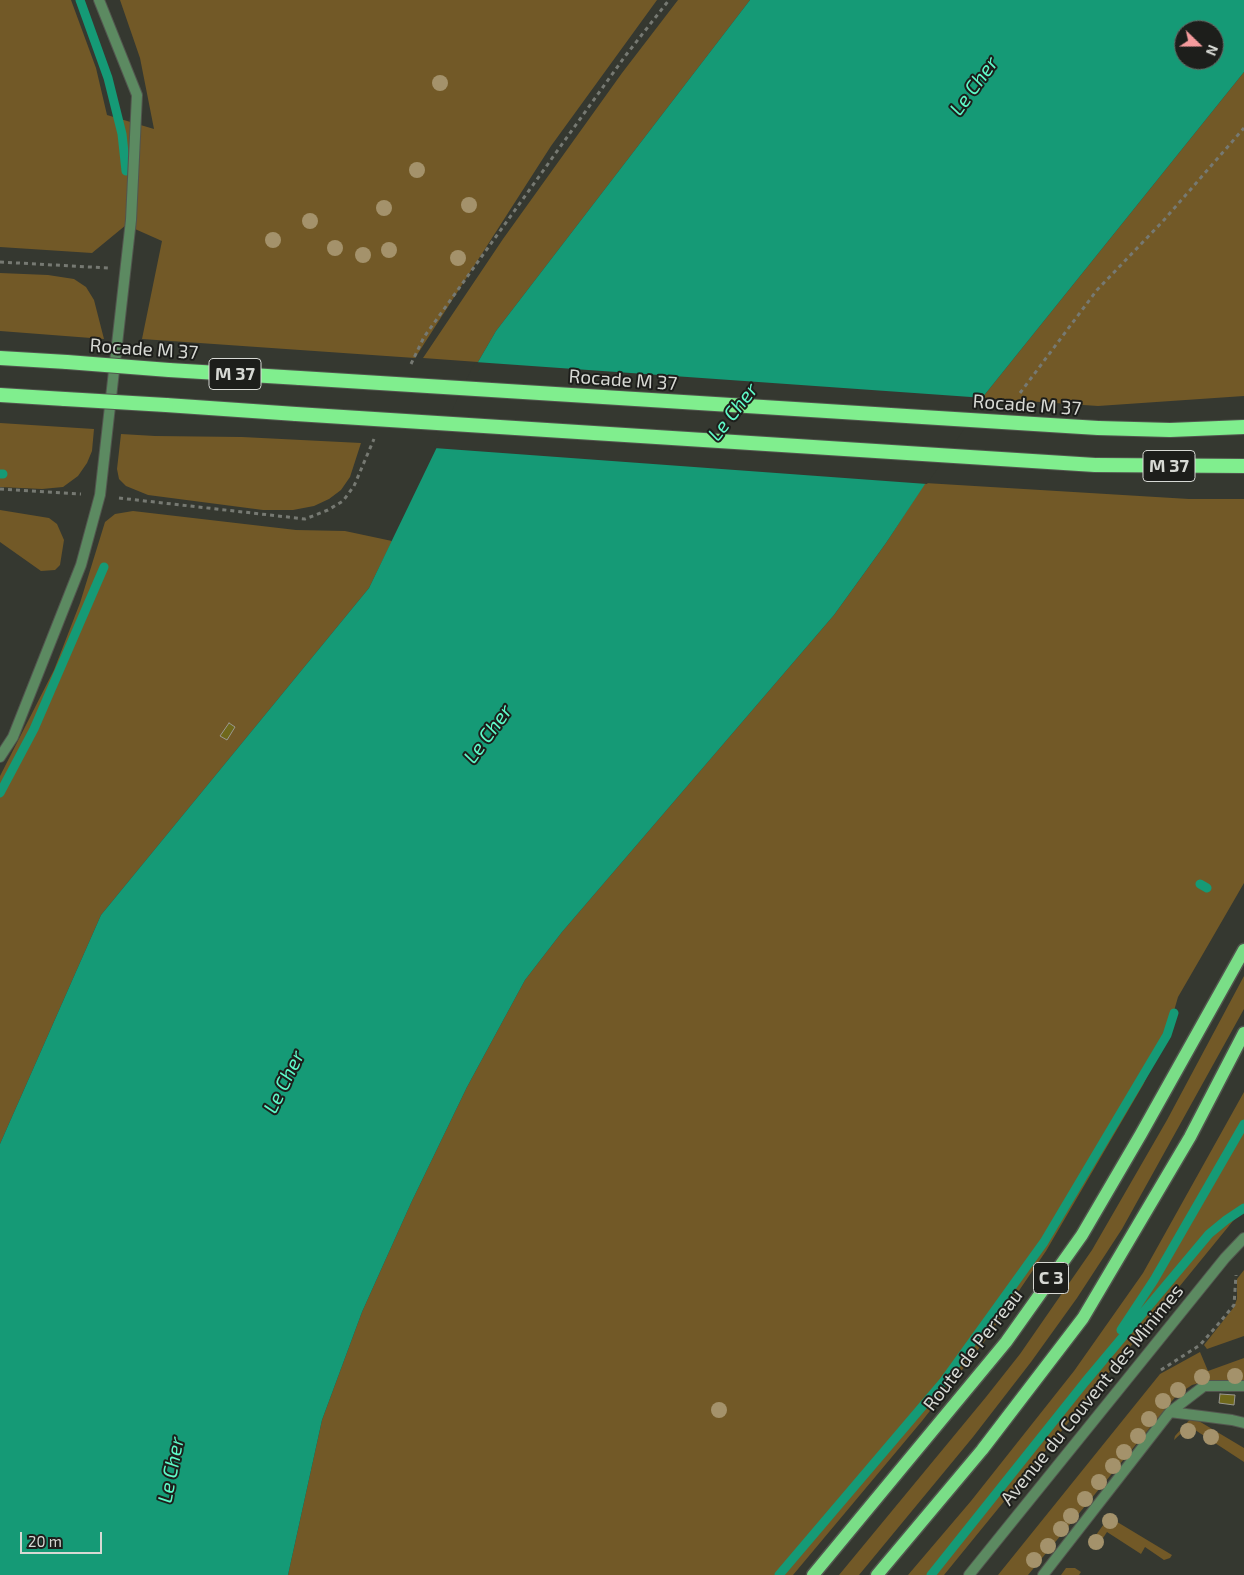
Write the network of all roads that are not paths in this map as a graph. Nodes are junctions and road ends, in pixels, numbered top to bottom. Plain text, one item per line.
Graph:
1 (99, 0) edge
2 (0, 358) edge
3 (0, 394) edge
4 (1244, 428) edge
5 (1244, 466) edge
6 (0, 757) edge
7 (1244, 950) edge
8 (1244, 1033) edge
9 (1244, 1238) edge
10 (1244, 1386) edge
11 (1170, 1412) junction
12 (1244, 1423) edge
13 (813, 1575) edge
14 (877, 1575) edge
15 (969, 1575) edge
16 (1043, 1575) edge

1 - 6 street
2 - 4 highway, Rocade M 37 / M 37, bridge
3 - 5 highway, M 37, bridge
7 - 13 main road, Route de Perreau / C 3
8 - 14 main road, C 3
9 - 15 street, Avenue du Couvent des Minimes
10 - 11 street
11 - 12 street
11 - 16 street

